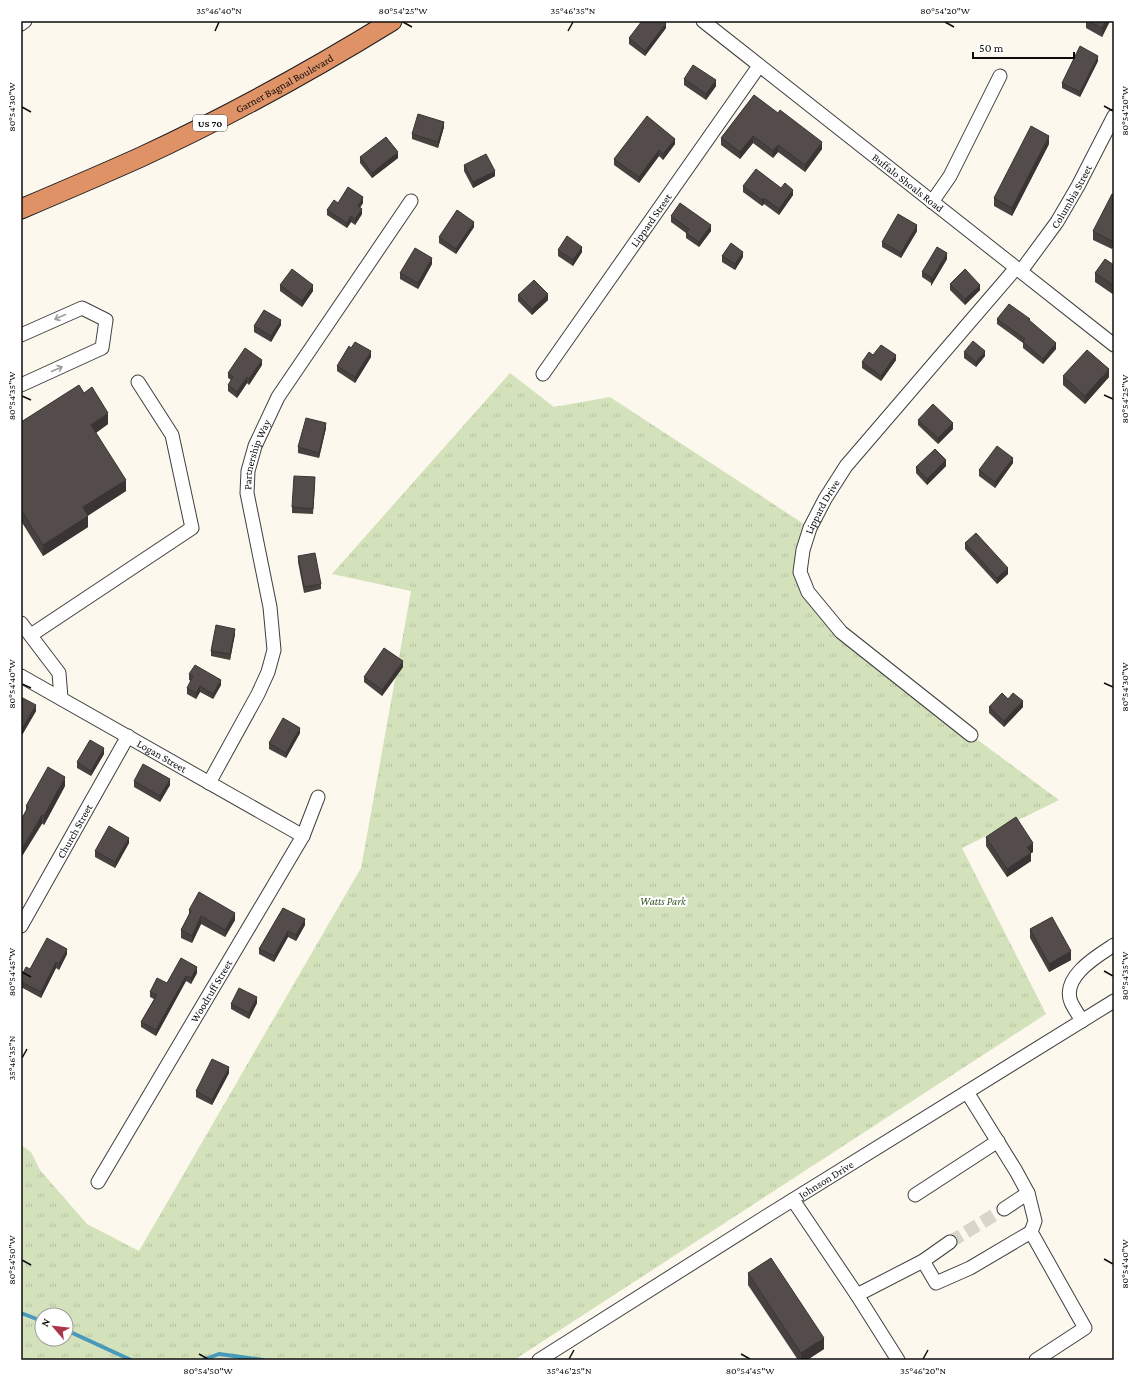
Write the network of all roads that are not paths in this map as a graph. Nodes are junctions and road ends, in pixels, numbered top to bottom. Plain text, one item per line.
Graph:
1 (25, 21) edge
2 (392, 21) edge
3 (703, 21) edge
4 (21, 24) edge
5 (759, 66) junction
6 (1000, 76) dead end
7 (1114, 116) edge
8 (411, 202) dead end
9 (932, 202) junction
10 (21, 209) edge
11 (1018, 270) junction
12 (21, 335) edge
13 (1114, 345) edge
14 (543, 374) dead end
15 (138, 382) dead end
16 (21, 385) edge
17 (21, 623) edge
18 (31, 635) junction
19 (21, 676) edge
20 (61, 698) junction
21 (971, 735) dead end
22 (128, 736) junction
23 (209, 783) junction
24 (318, 797) dead end
25 (303, 836) junction
26 (21, 926) edge
27 (1114, 945) edge
28 (1114, 1001) edge
29 (1082, 1021) junction
30 (967, 1092) junction
31 (998, 1141) junction
32 (98, 1182) dead end
33 (1028, 1193) junction
34 (915, 1195) dead end
35 (792, 1200) junction
36 (1004, 1209) tunnel mouth
37 (1031, 1232) junction
38 (950, 1242) tunnel mouth
39 (922, 1261) junction
40 (857, 1295) junction
41 (539, 1360) edge
42 (898, 1360) edge
43 (1036, 1360) edge

1 - 4 street
2 - 10 highway, Garner Bagnal Boulevard / US 70
3 - 5 street, Buffalo Shoals Road
5 - 9 street, Buffalo Shoals Road
5 - 14 street, Lippard Street
6 - 9 street
7 - 11 street, Columbia Street
8 - 23 street, Partnership Way
9 - 11 street, Buffalo Shoals Road
11 - 13 street, Buffalo Shoals Road
11 - 21 street, Lippard Drive
16 -> 12 street
15 - 18 street
17 - 18 street
18 - 20 street
19 - 20 street, Logan Street
20 - 22 street, Logan Street
22 - 23 street, Logan Street
22 - 26 street, Church Street
23 - 25 street, Logan Street
24 - 25 street, Woodruff Street
25 - 32 street, Woodruff Street
27 - 29 street
28 - 29 street, Johnson Drive
29 - 30 street, Johnson Drive
30 - 31 street
30 - 35 street, Johnson Drive
31 - 33 street
31 - 34 street
33 - 36 street
33 - 37 street
35 - 40 street
35 - 41 street, Johnson Drive
37 - 39 street
37 - 43 street
38 - 39 street
39 - 40 street
40 - 42 street

